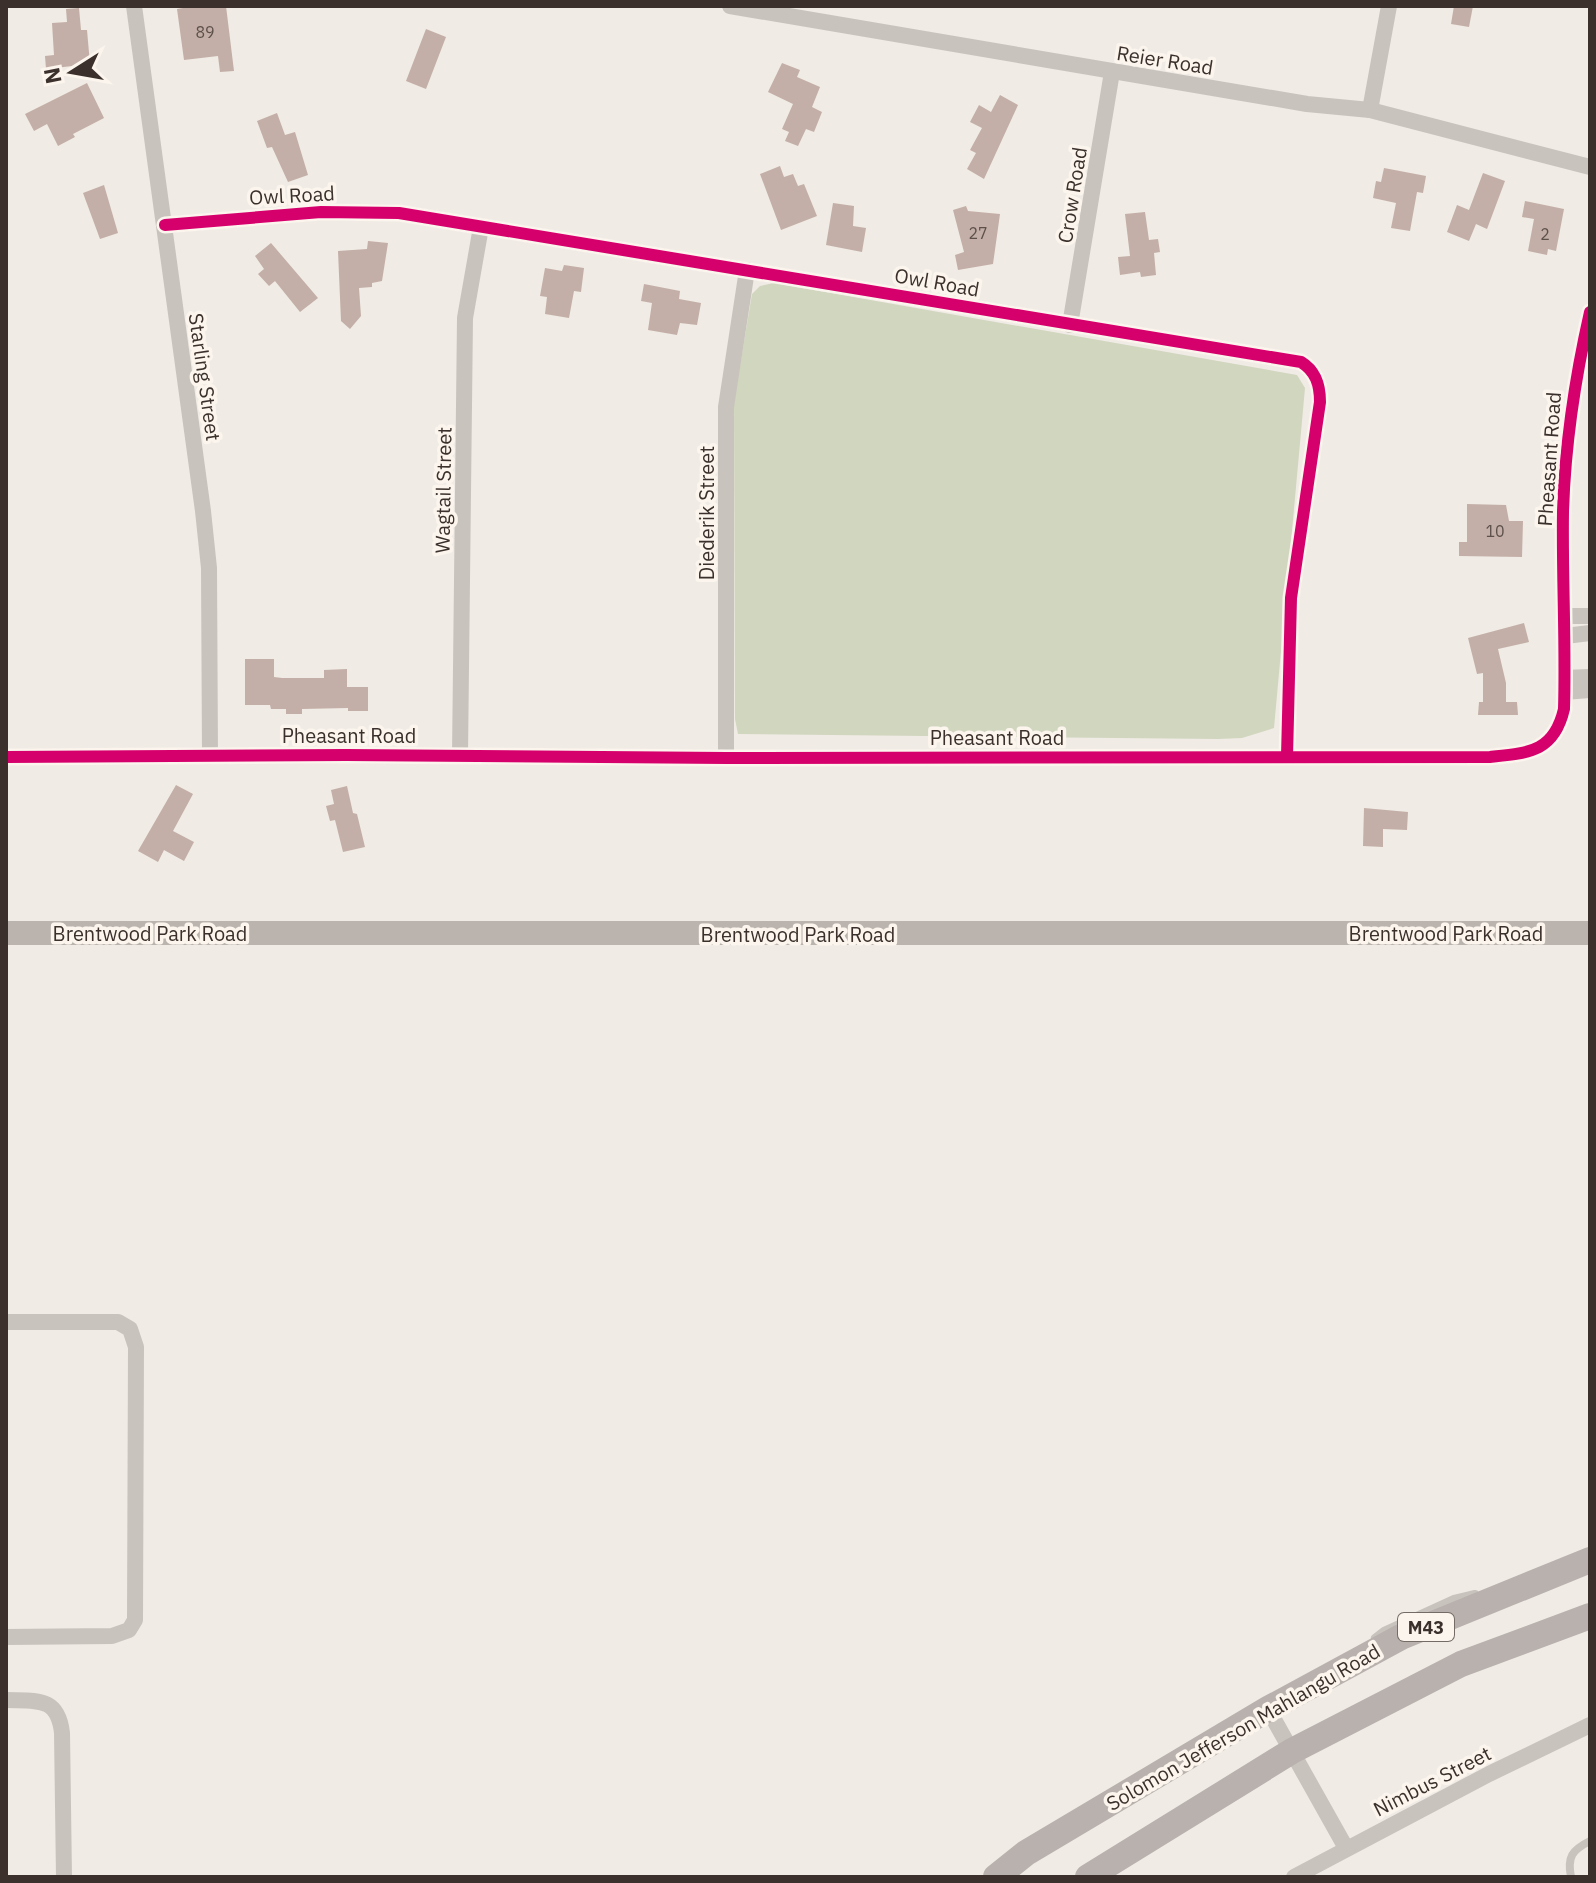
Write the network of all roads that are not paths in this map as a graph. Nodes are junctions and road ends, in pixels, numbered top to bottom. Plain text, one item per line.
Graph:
1 (134, 6) edge
2 (730, 6) edge
3 (1389, 6) edge
4 (1112, 72) junction
5 (1370, 110) junction
6 (1590, 167) edge
7 (165, 225) junction
8 (481, 227) junction
9 (747, 270) junction
10 (1590, 312) edge
11 (1070, 325) junction
12 (1564, 616) junction
13 (1590, 616) edge
14 (1590, 633) edge
15 (1565, 636) junction
16 (1590, 677) edge
17 (1564, 685) junction
18 (1590, 690) edge
19 (460, 755) junction
20 (210, 756) junction
21 (1287, 756) junction
22 (6, 757) edge
23 (726, 758) junction
24 (6, 933) edge
25 (1590, 933) edge
26 (6, 1322) edge
27 (1590, 1560) edge
28 (1590, 1616) edge
29 (6, 1637) edge
30 (6, 1700) edge
31 (1268, 1709) junction
32 (1590, 1725) edge
33 (1292, 1751) junction
34 (1590, 1841) edge
35 (1346, 1848) junction
36 (64, 1877) edge
37 (996, 1877) edge
38 (1088, 1877) edge
39 (1294, 1877) edge
40 (1571, 1877) edge

1 - 7 street, Starling Street
2 - 4 street, Reier Road
3 - 5 street
4 - 5 street, Reier Road
4 - 11 street, Crow Road
5 - 6 street, Reier Road
7 - 8 street, Owl Road
7 - 20 street, Starling Street
8 - 9 street, Owl Road
8 - 19 street, Wagtail Street
9 - 11 street, Owl Road
9 - 23 street, Diederik Street
10 - 12 street, Pheasant Road
11 - 21 street, Owl Road
12 - 13 street
12 - 15 street, Pheasant Road
14 - 15 street
15 - 17 street, Pheasant Road
16 - 17 street
17 - 18 street
17 - 21 street, Pheasant Road
19 - 20 street, Pheasant Road
19 - 23 street, Pheasant Road
20 - 22 street, Pheasant Road
21 - 23 street, Pheasant Road
24 - 25 street, Brentwood Park Road
26 - 29 street
27 - 31 main road, Solomon Jefferson Mahlangu Road / M43
28 - 33 main road, M43
30 - 36 street
31 - 33 street
31 - 37 main road, Solomon Jefferson Mahlangu Road / M43
32 - 35 street, Nimbus Street
33 - 35 street
33 - 38 main road, M43
34 - 40 lane
35 - 39 street, Nimbus Street

